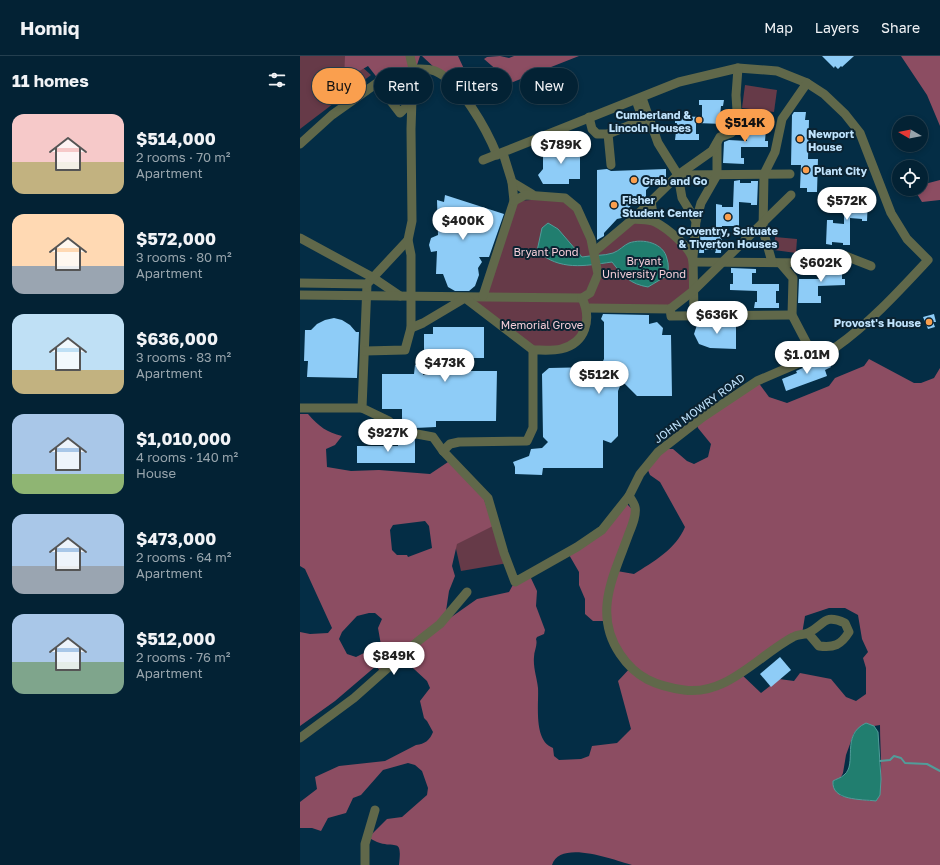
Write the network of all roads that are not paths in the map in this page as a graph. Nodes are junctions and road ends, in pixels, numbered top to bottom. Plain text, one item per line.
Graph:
1 (410, 56) edge
2 (413, 68) edge
3 (738, 68) junction
4 (433, 70) edge
5 (807, 83) junction
6 (374, 85) edge
7 (639, 98) junction
8 (393, 104) edge
9 (410, 104) edge
10 (412, 104) edge
11 (589, 117) junction
12 (608, 134) junction
13 (717, 143) junction
14 (300, 144) edge
15 (500, 154) junction
16 (483, 160) dead end
17 (611, 165) dead end
18 (764, 174) junction
19 (790, 174) dead end
20 (678, 175) junction
21 (717, 175) junction
22 (512, 182) junction
23 (534, 195) junction
24 (791, 195) dead end
25 (514, 201) junction
26 (652, 201) junction
27 (633, 219) junction
28 (764, 220) junction
29 (654, 221) junction
30 (696, 221) junction
31 (300, 238) edge
32 (408, 240) junction
33 (595, 251) junction
34 (693, 259) junction
35 (720, 263) junction
36 (776, 263) junction
37 (807, 263) junction
38 (872, 266) dead end
39 (793, 278) junction
40 (369, 280) junction
41 (300, 283) edge
42 (693, 291) junction
43 (300, 295) edge
44 (366, 296) junction
45 (400, 296) junction
46 (412, 296) junction
47 (483, 296) junction
48 (465, 298) junction
49 (582, 298) junction
50 (587, 308) junction
51 (670, 309) junction
52 (792, 315) junction
53 (694, 316) junction
54 (411, 328) junction
55 (533, 350) junction
56 (365, 351) junction
57 (814, 357) junction
58 (300, 408) edge
59 (362, 408) junction
60 (443, 451) junction
61 (629, 496) junction
62 (467, 592) dead end
63 (808, 633) dead end
64 (300, 738) edge
65 (375, 810) dead end
66 (365, 865) edge

1 - 2 street
3 - 5 street
3 - 7 street
3 - 13 street
4 - 15 street
5 - 18 street
5 - 57 street, JOHN MOWRY ROAD
6 - 14 street
7 - 11 street
7 - 12 street
7 - 20 street
8 - 9 street
10 - 32 street
11 - 12 street
11 - 15 street
12 - 17 street
13 - 20 street
13 - 21 street
15 - 16 street
15 - 22 street
18 - 19 street
18 - 21 street
18 - 28 street
20 - 21 street
20 - 26 street
20 - 30 street
21 - 30 street
22 - 23 street
22 - 25 street
23 - 25 street
23 - 33 street
24 - 28 street
25 - 47 street
26 - 27 street
26 - 29 street
27 - 29 street
27 - 33 street
28 - 35 street
28 - 36 street
29 - 34 street
30 - 34 street
31 - 40 street
32 - 40 street
32 - 46 street
33 - 49 street
34 - 35 street
34 - 42 street
35 - 36 street
35 - 42 street
36 - 37 street
36 - 39 street
37 - 38 street
37 - 39 street
39 - 52 street
40 - 41 street
40 - 44 street
40 - 45 street
42 - 51 street
42 - 53 street
43 - 44 street
44 - 45 street
44 - 56 street
45 - 46 street
46 - 48 street
46 - 54 street
47 - 48 street
47 - 49 street
48 - 54 street
48 - 55 street
49 - 50 street
50 - 51 street
50 - 55 street
51 - 53 street
52 - 53 street
52 - 57 street
54 - 56 street
55 - 60 street
56 - 59 street
57 - 61 street, JOHN MOWRY ROAD
58 - 59 street
59 - 60 street, JOHN MOWRY ROAD
60 - 61 street, JOHN MOWRY ROAD
61 - 63 street
62 - 64 street
65 - 66 street

